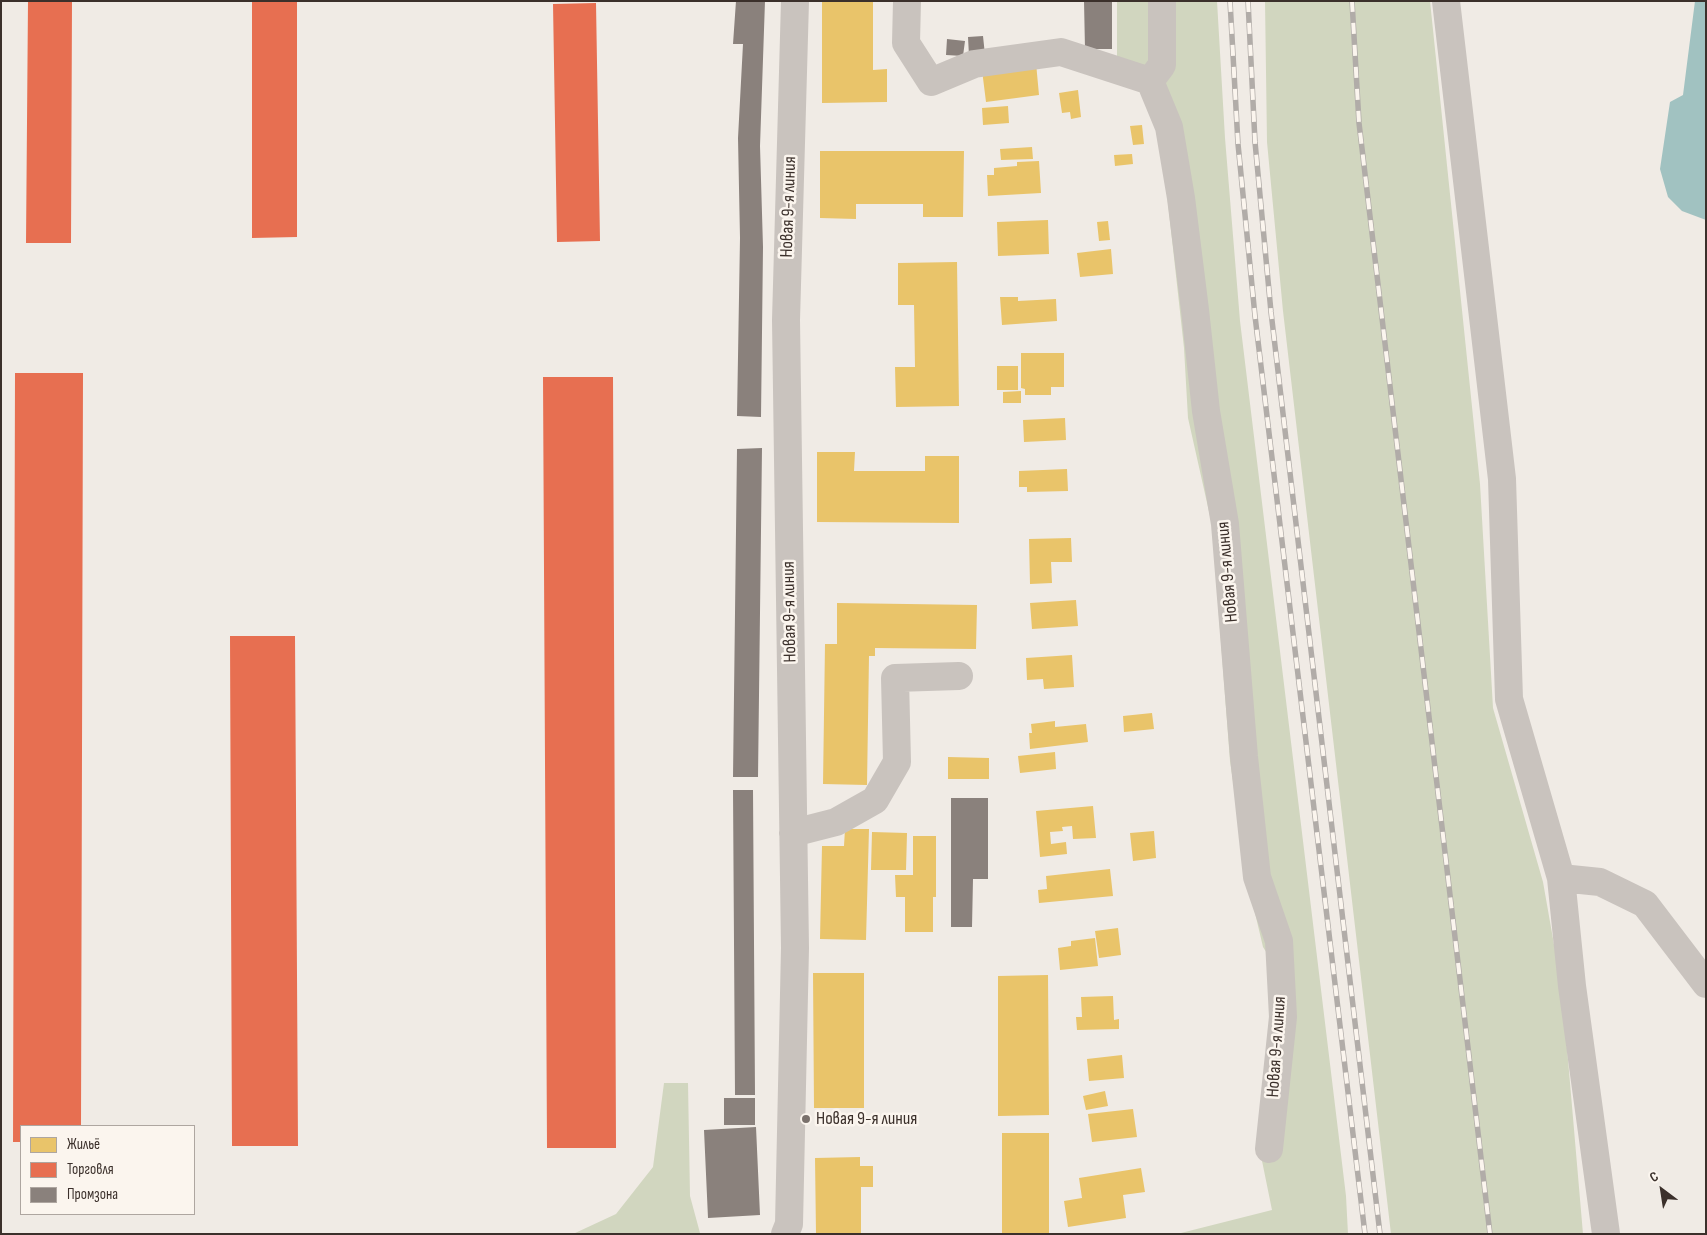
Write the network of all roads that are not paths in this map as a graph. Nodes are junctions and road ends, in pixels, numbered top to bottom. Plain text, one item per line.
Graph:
1 (795, 1) edge
2 (907, 1) edge
3 (1162, 1) edge
4 (1446, 1) edge
5 (1150, 81) junction
6 (959, 676) dead end
7 (793, 833) junction
8 (1561, 878) junction
9 (1706, 984) edge
10 (1269, 1149) dead end
11 (787, 1229) edge
12 (1606, 1234) edge

1 - 7 street, Новая 9-я линия
2 - 5 street
3 - 5 street
4 - 8 street
5 - 10 street, Новая 9-я линия
6 - 7 street
7 - 11 street, Новая 9-я линия
8 - 9 street
8 - 12 street

